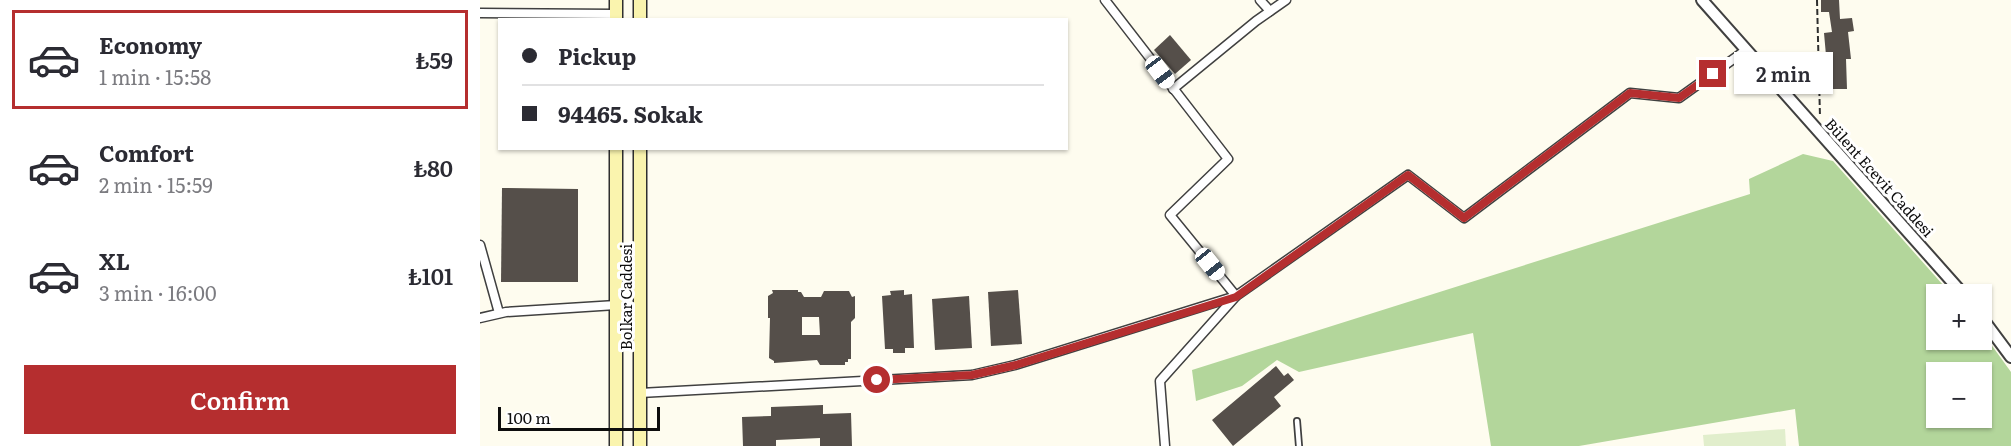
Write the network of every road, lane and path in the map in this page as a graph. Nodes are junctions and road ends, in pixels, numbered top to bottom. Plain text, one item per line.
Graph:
1 (616, 0) edge
2 (640, 0) edge
3 (1105, 0) edge
4 (1260, 0) edge
5 (1286, 0) edge
6 (1702, 0) edge
7 (1817, 0) edge
8 (1270, 11) junction
9 (480, 13) edge
10 (616, 17) edge
11 (640, 18) edge
12 (1746, 50) junction
13 (1173, 89) junction
14 (1818, 131) junction
15 (616, 150) edge
16 (640, 150) edge
17 (480, 245) edge
18 (1954, 284) edge
19 (1236, 297) junction
20 (616, 305) junction
21 (499, 313) junction
22 (480, 318) edge
23 (1992, 331) edge
24 (2011, 357) edge
25 (640, 393) junction
26 (1297, 421) dead end
27 (616, 446) edge
28 (640, 446) edge
29 (1165, 446) edge
30 (1299, 446) edge

1 - 10 main road
2 - 11 main road
3 - 13 street
4 - 8 street
5 - 8 street
6 - 12 street, Bülent Ecevit Caddesi
7 - 14 path
8 - 13 street
9 - 10 street
12 - 14 street, Bülent Ecevit Caddesi
12 - 19 street
13 - 19 street
14 - 18 street, Bülent Ecevit Caddesi
15 - 20 main road, Bolkar Caddesi
16 - 25 main road, Bolkar Caddesi
17 - 21 street
19 - 25 street
19 - 29 street
20 - 21 street
20 - 27 main road, Bolkar Caddesi
21 - 22 street
23 - 24 street
25 - 28 main road, Bolkar Caddesi
26 - 30 lane

